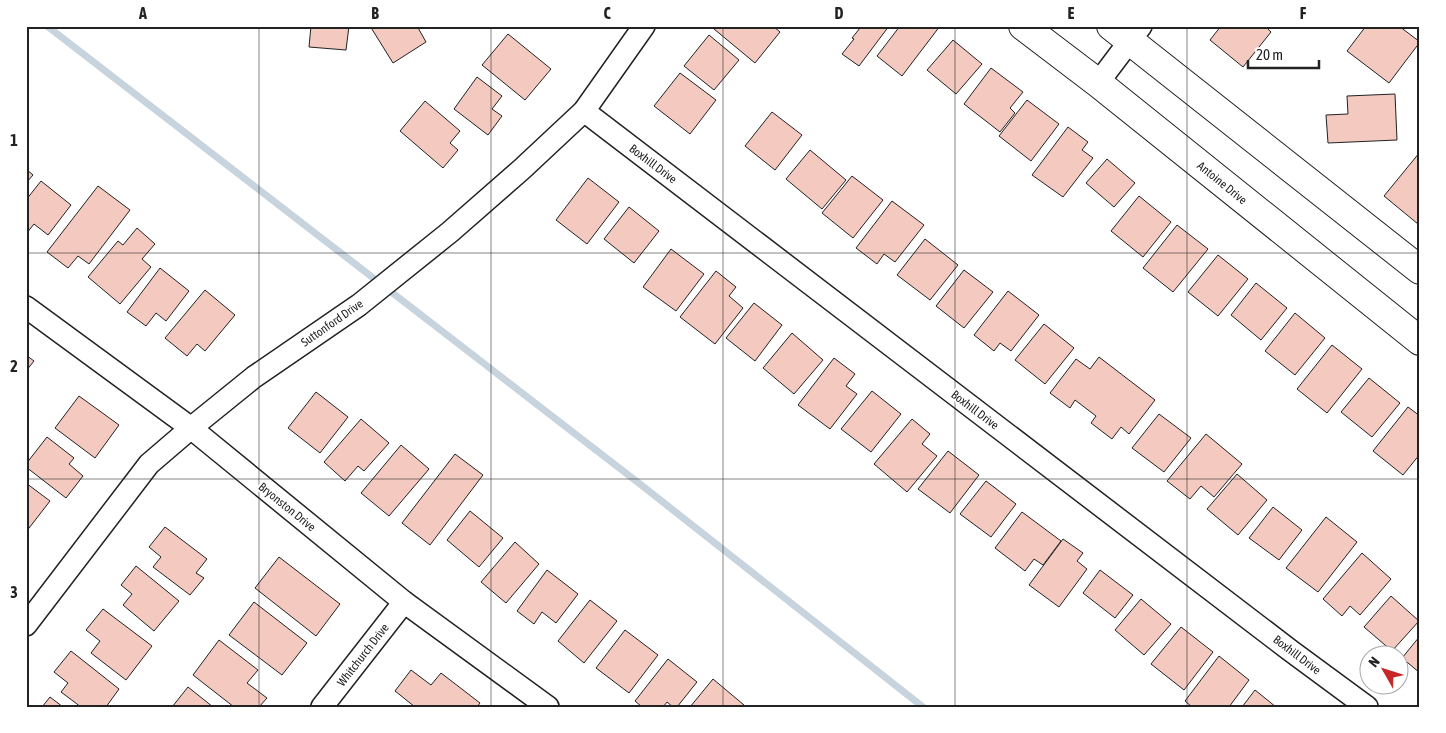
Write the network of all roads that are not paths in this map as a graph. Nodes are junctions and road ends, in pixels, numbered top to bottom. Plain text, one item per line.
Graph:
1 (644, 26) edge
2 (1023, 26) edge
3 (1127, 31) edge
4 (1098, 83) junction
5 (584, 111) junction
6 (1420, 270) edge
7 (26, 308) edge
8 (1420, 341) edge
9 (191, 428) junction
10 (404, 602) junction
11 (26, 626) edge
12 (322, 707) edge
13 (548, 707) edge
14 (1367, 707) edge

1 - 5 street, Suttonford Drive
2 - 4 main road, Antoine Drive
3 - 4 street
3 - 6 main road
4 - 8 main road, Antoine Drive
5 - 9 street, Suttonford Drive
5 - 14 street, Boxhill Drive
7 - 9 street, Bryonston Drive
9 - 10 street, Bryonston Drive
9 - 11 street, Suttonford Drive
10 - 12 street, Whitchurch Drive
10 - 13 street, Bryonston Drive

